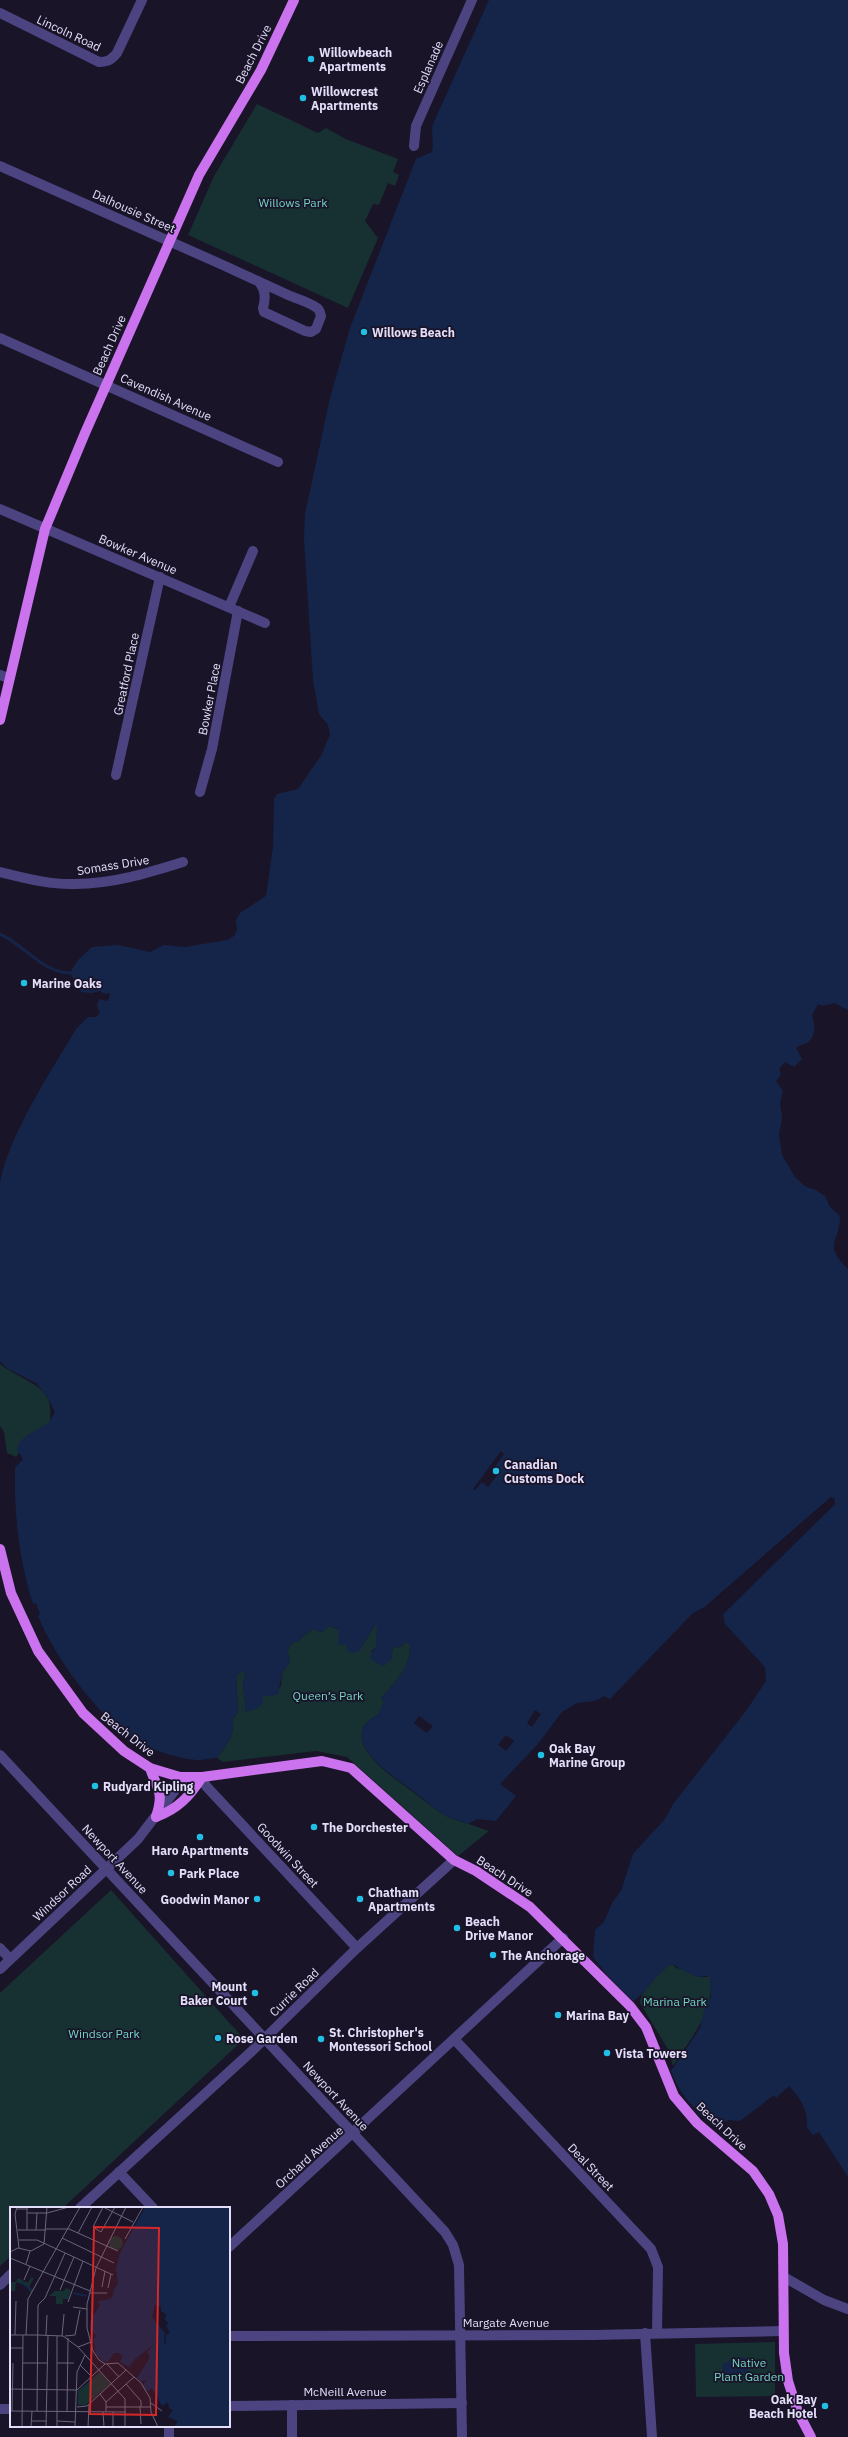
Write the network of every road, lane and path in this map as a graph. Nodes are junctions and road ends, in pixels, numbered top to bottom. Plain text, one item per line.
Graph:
1 (142, 0) edge
2 (294, 0) edge
3 (472, 0) edge
4 (0, 13) edge
5 (414, 146) dead end
6 (0, 166) edge
7 (170, 241) junction
8 (258, 281) junction
9 (0, 338) edge
10 (106, 384) junction
11 (278, 462) dead end
12 (0, 509) edge
13 (45, 529) junction
14 (253, 551) dead end
15 (160, 577) junction
16 (233, 609) junction
17 (265, 623) dead end
18 (4, 677) edge
19 (0, 720) edge
20 (116, 775) dead end
21 (200, 792) dead end
22 (183, 862) dead end
23 (0, 872) edge
24 (0, 1549) edge
25 (0, 1754) edge
26 (150, 1768) junction
27 (185, 1777) junction
28 (202, 1777) junction
29 (156, 1817) junction
30 (454, 1860) junction
31 (106, 1869) junction
32 (563, 1938) junction
33 (0, 1948) edge
34 (357, 1948) junction
35 (10, 1960) junction
36 (0, 1969) edge
37 (264, 2039) junction
38 (455, 2040) junction
39 (354, 2134) junction
40 (119, 2172) junction
41 (81, 2207) edge
42 (152, 2207) edge
43 (230, 2246) edge
44 (10, 2275) edge
45 (784, 2277) junction
46 (0, 2286) edge
47 (848, 2309) edge
48 (783, 2330) junction
49 (645, 2333) junction
50 (657, 2333) junction
51 (461, 2335) junction
52 (230, 2336) edge
53 (462, 2403) junction
54 (292, 2405) junction
55 (230, 2406) edge
56 (292, 2437) edge
57 (462, 2437) edge
58 (652, 2437) edge
59 (811, 2437) edge

1 - 4 street, Lincoln Road
2 - 7 main road, Beach Drive
3 - 5 street, Esplanade
6 - 7 street, Dalhousie Street
7 - 8 street, Dalhousie Street
7 - 10 main road, Beach Drive
8 - 8 street, Dalhousie Street
9 - 10 street, Cavendish Avenue
10 - 11 street, Cavendish Avenue
10 - 13 main road, Beach Drive
12 - 13 street, Bowker Avenue
13 - 15 street, Bowker Avenue
13 - 18 main road, Beach Drive
14 - 16 street
15 - 16 street, Bowker Avenue
15 - 20 street, Greatford Place
16 - 17 street, Bowker Avenue
16 - 21 street, Bowker Place
18 - 19 main road, Beach Drive
22 - 23 street, Somass Drive
24 - 26 main road, Beach Drive
25 - 31 street, Newport Avenue
26 - 27 main road, Beach Drive
26 - 29 main road
27 - 28 main road, Beach Drive
27 - 29 street, Windsor Road
28 - 29 main road
28 - 30 main road, Beach Drive
28 - 34 street, Goodwin Street
29 - 31 street, Windsor Road
30 - 32 main road, Beach Drive
30 - 34 street, Currie Road
31 - 35 street, Windsor Road
31 - 37 street, Newport Avenue
32 - 38 street, Orchard Avenue
32 - 45 main road, Beach Drive
33 - 35 street
34 - 37 street, Currie Road
35 - 36 street, Windsor Road
37 - 39 street, Newport Avenue
37 - 40 street, Currie Road
38 - 39 street, Orchard Avenue
38 - 50 street, Deal Street
39 - 43 street, Orchard Avenue
39 - 51 street, Newport Avenue
40 - 41 street, Currie Road
40 - 42 street
44 - 46 street
45 - 47 street
45 - 48 main road, Beach Drive
48 - 50 street, Margate Avenue
48 - 59 main road, Beach Drive
49 - 50 street, Margate Avenue
49 - 51 street, Margate Avenue
49 - 58 street
51 - 52 street, Margate Avenue
51 - 53 street, Newport Avenue
53 - 54 street, McNeill Avenue
53 - 57 street, Newport Avenue
54 - 55 street, McNeill Avenue
54 - 56 street

